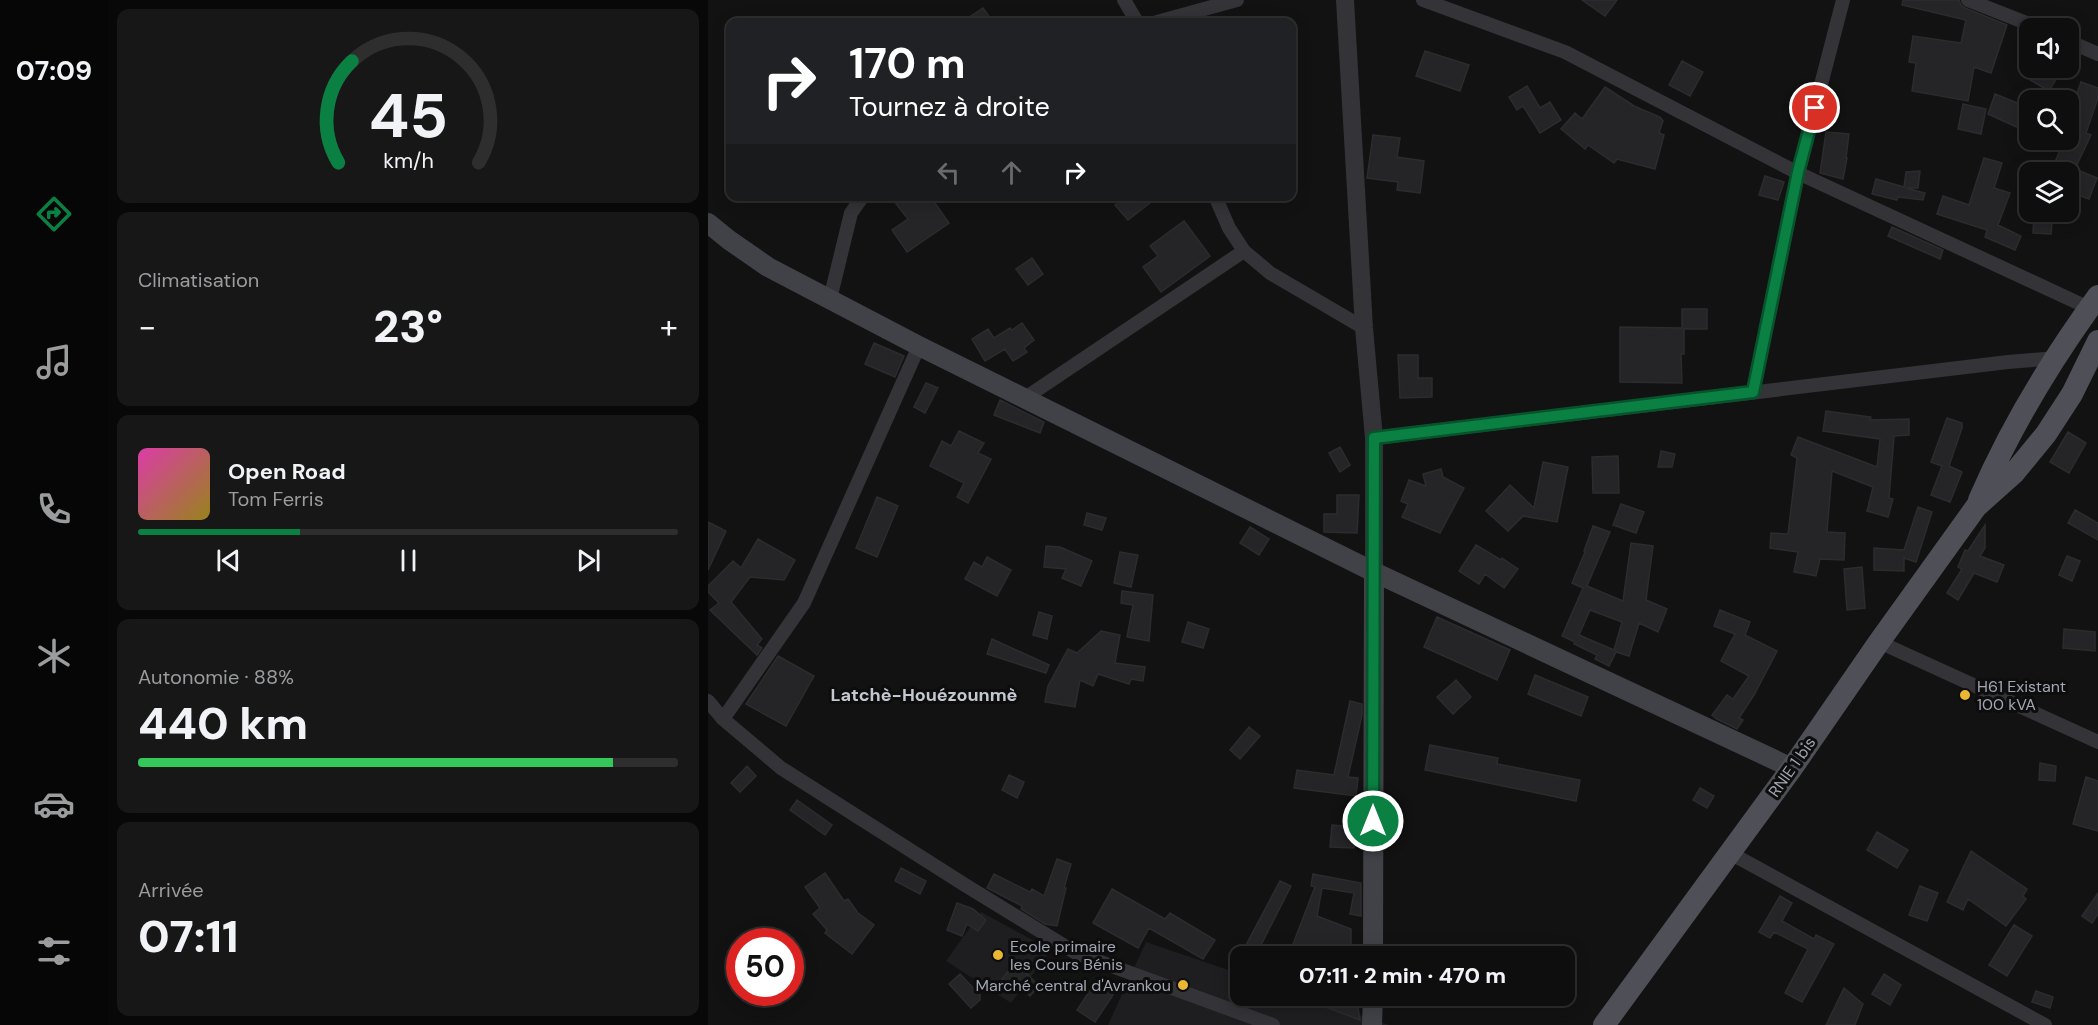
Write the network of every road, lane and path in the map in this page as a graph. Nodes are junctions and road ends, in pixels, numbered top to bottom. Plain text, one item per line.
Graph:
1 (1124, 0) edge
2 (1237, 0) edge
3 (1345, 0) edge
4 (1423, 0) edge
5 (1843, 0) edge
6 (1968, 0) edge
7 (1135, 18) edge
8 (1172, 18) edge
9 (2019, 20) edge
10 (2079, 46) edge
11 (2098, 54) edge
12 (1798, 172) junction
13 (859, 201) edge
14 (1217, 201) edge
15 (708, 223) edge
16 (1244, 251) junction
17 (830, 299) junction
18 (2094, 302) edge
19 (1364, 328) junction
20 (2098, 341) edge
21 (919, 346) junction
22 (2057, 358) junction
23 (2091, 370) edge
24 (1753, 392) junction
25 (1025, 398) junction
26 (1374, 438) junction
27 (1976, 507) junction
28 (1374, 572) junction
29 (1879, 642) junction
30 (708, 701) edge
31 (723, 718) junction
32 (2098, 742) edge
33 (1792, 768) junction
34 (1730, 853) junction
35 (1373, 946) edge
36 (1372, 1006) edge
37 (1273, 1025) edge
38 (1372, 1025) edge
39 (1604, 1025) edge
40 (2045, 1025) edge

1 - 7 street
2 - 8 street
3 - 19 street
4 - 12 street
5 - 12 street
6 - 9 street
10 - 11 street
12 - 18 street
12 - 24 street
13 - 17 street
14 - 16 street
15 - 17 main road
16 - 19 street
16 - 25 street
17 - 21 main road
18 - 22 main road
19 - 26 street
20 - 23 main road
21 - 25 main road
21 - 31 street
22 - 24 street
22 - 27 main road
23 - 27 main road
24 - 26 street
25 - 28 main road
26 - 28 street
27 - 29 main road, RNIE 1 bis
28 - 33 main road
28 - 35 main road
29 - 32 street
29 - 33 main road, RNIE 1 bis
30 - 31 street
31 - 37 street
33 - 34 main road, RNIE 1 bis
34 - 39 main road, RNIE 1 bis
34 - 40 street
36 - 38 main road

